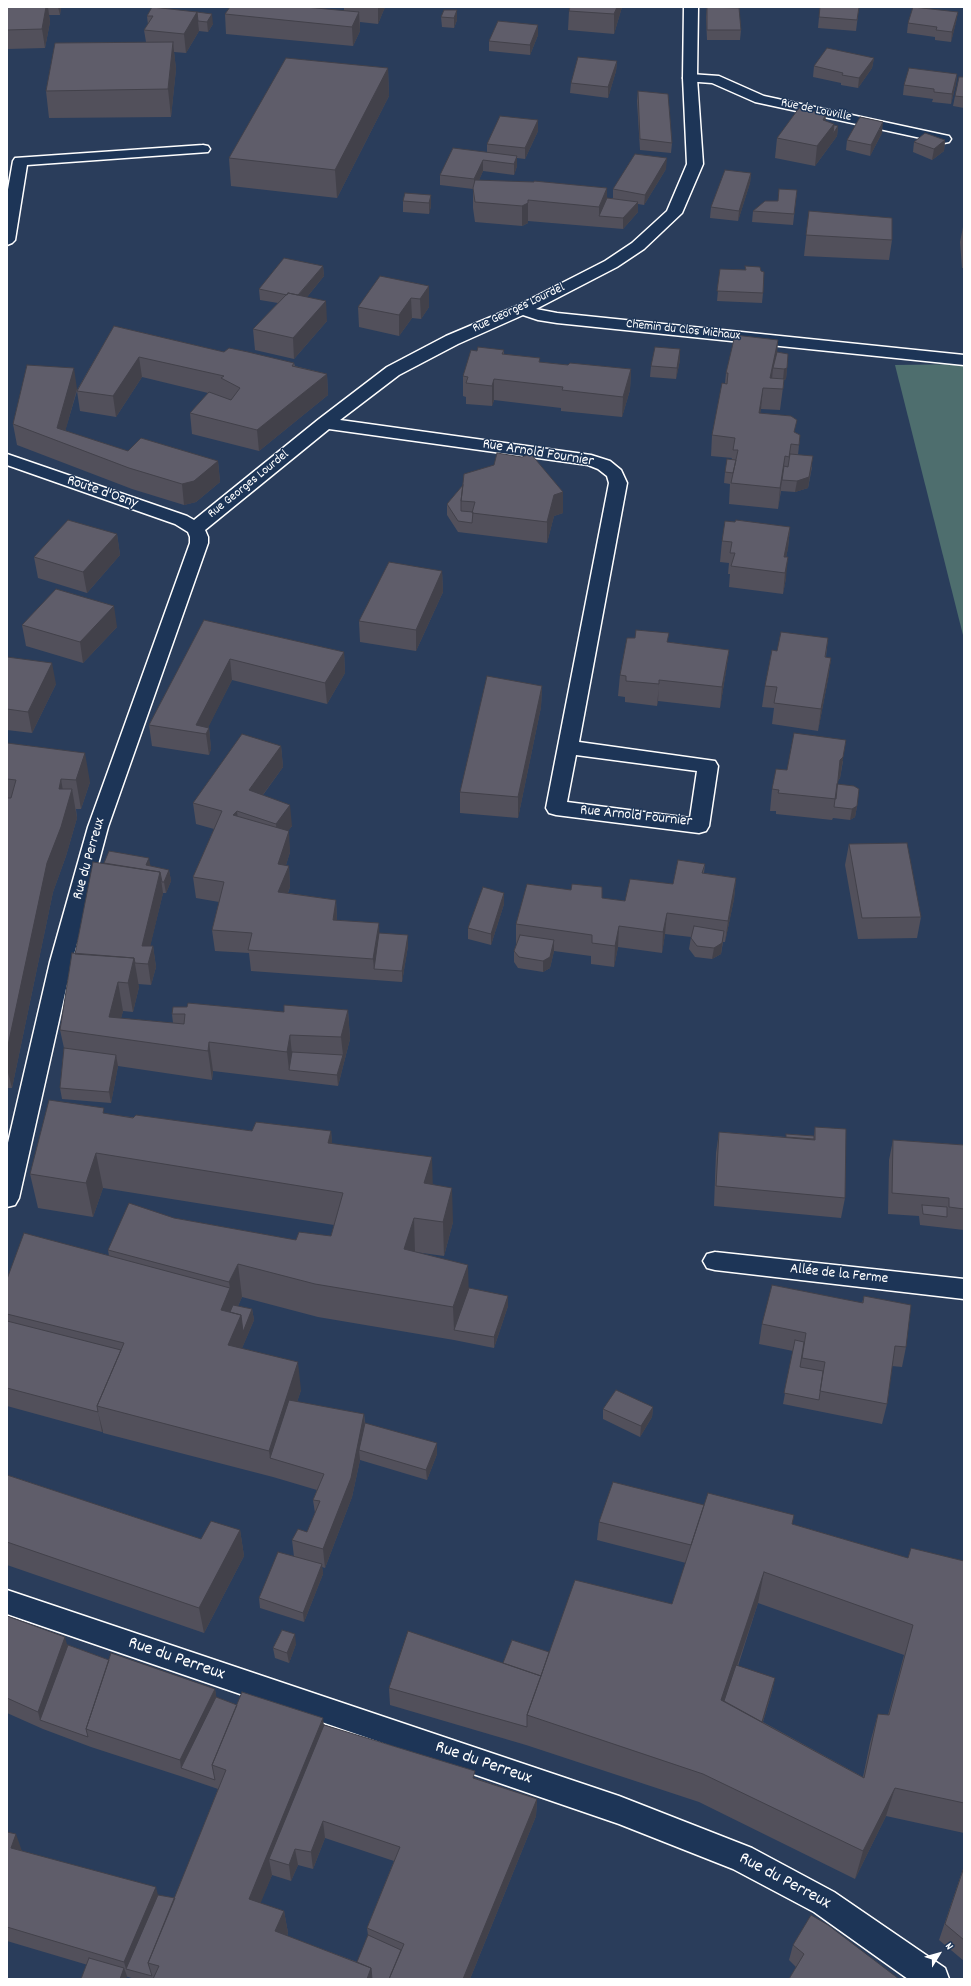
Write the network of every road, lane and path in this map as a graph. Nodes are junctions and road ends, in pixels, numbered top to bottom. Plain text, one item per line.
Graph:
1 (691, 7) edge
2 (690, 78) junction
3 (944, 139) edge
4 (204, 149) dead end
5 (7, 240) edge
6 (522, 309) junction
7 (964, 360) edge
8 (325, 423) junction
9 (7, 459) edge
10 (195, 529) junction
11 (569, 747) junction
12 (7, 1198) edge
13 (715, 1261) dead end
14 (964, 1289) edge
15 (7, 1602) edge
16 (934, 1979) edge

1 - 2 street, Rue Georges Lourdel
2 - 3 lane, Rue de Louville
2 - 6 street, Rue Georges Lourdel
4 - 5 lane
6 - 7 street, Chemin du Clos Michaux
6 - 8 street, Rue Georges Lourdel
8 - 10 street, Rue Georges Lourdel
8 - 11 street, Rue Arnold Fournier
9 - 10 street, Route d'Osny
10 - 12 street, Rue du Perreux
11 - 11 street, Rue Arnold Fournier
13 - 14 lane, Allée de la Ferme
15 - 16 street, Rue du Perreux

